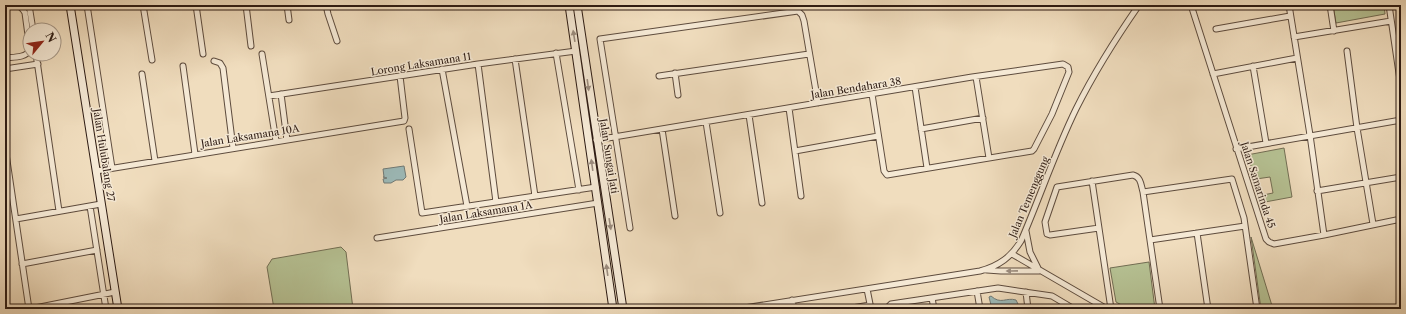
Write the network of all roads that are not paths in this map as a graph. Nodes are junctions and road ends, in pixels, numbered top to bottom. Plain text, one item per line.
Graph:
1 (29, 5) edge
2 (70, 5) edge
3 (87, 5) edge
4 (143, 5) edge
5 (196, 5) edge
6 (246, 5) edge
7 (287, 5) edge
8 (326, 5) edge
9 (569, 5) edge
10 (577, 5) edge
11 (1139, 5) edge
12 (1191, 5) edge
13 (1289, 5) edge
14 (1330, 5) edge
15 (1389, 5) edge
16 (5, 7) edge
17 (1290, 16) junction
18 (289, 20) dead end
19 (1391, 21) junction
20 (32, 22) edge
21 (1216, 29) dead end
22 (1334, 31) junction
23 (1294, 37) junction
24 (337, 41) dead end
25 (251, 46) dead end
26 (576, 51) junction
27 (1346, 51) dead end
28 (556, 53) junction
29 (203, 54) dead end
30 (262, 54) dead end
31 (809, 54) junction
32 (5, 58) edge
33 (1297, 58) junction
34 (515, 59) junction
35 (152, 60) dead end
36 (214, 61) dead end
37 (38, 64) joint
38 (478, 64) junction
39 (183, 66) dead end
40 (1253, 66) junction
41 (5, 69) edge
42 (442, 70) junction
43 (675, 73) junction
44 (142, 74) dead end
45 (1213, 74) junction
46 (400, 76) junction
47 (659, 76) dead end
48 (976, 77) junction
49 (915, 87) junction
50 (1401, 87) edge
51 (281, 94) junction
52 (872, 94) junction
53 (678, 95) dead end
54 (268, 96) junction
55 (818, 103) junction
56 (789, 108) junction
57 (748, 115) junction
58 (983, 118) junction
59 (1401, 120) edge
60 (706, 122) junction
61 (921, 128) junction
62 (1357, 128) junction
63 (409, 129) dead end
64 (662, 129) junction
65 (1310, 135) junction
66 (616, 136) junction
67 (878, 136) junction
68 (287, 140) junction
69 (596, 140) junction
70 (276, 141) junction
71 (1266, 143) junction
72 (5, 147) edge
73 (234, 148) junction
74 (1236, 149) junction
75 (795, 151) junction
76 (195, 154) junction
77 (989, 158) junction
78 (155, 161) junction
79 (112, 168) junction
80 (927, 168) junction
81 (96, 171) junction
82 (1401, 177) edge
83 (1092, 181) junction
84 (1366, 184) junction
85 (596, 187) junction
86 (579, 190) junction
87 (1143, 192) junction
88 (1317, 192) junction
89 (535, 196) junction
90 (801, 196) dead end
91 (496, 202) junction
92 (762, 203) dead end
93 (101, 204) junction
94 (598, 204) junction
95 (90, 206) junction
96 (467, 206) junction
97 (59, 211) junction
98 (720, 213) dead end
99 (675, 216) dead end
100 (16, 219) junction
101 (1401, 219) edge
102 (1373, 224) junction
103 (1245, 226) junction
104 (630, 228) dead end
105 (1099, 228) junction
106 (1026, 231) junction
107 (1197, 233) junction
108 (1324, 235) junction
109 (377, 238) dead end
110 (1150, 240) junction
111 (97, 250) junction
112 (1012, 254) junction
113 (22, 264) junction
114 (985, 270) junction
115 (1040, 270) junction
116 (868, 289) junction
117 (977, 291) junction
118 (115, 292) junction
119 (1026, 292) junction
120 (104, 294) junction
121 (932, 298) junction
122 (792, 300) junction
123 (624, 307) edge
124 (870, 307) edge
125 (30, 309) edge
126 (106, 309) edge
127 (118, 309) edge
128 (613, 309) edge
129 (738, 309) edge
130 (794, 309) edge
131 (846, 309) edge
132 (886, 309) edge
133 (934, 309) edge
134 (980, 309) edge
135 (1028, 309) edge
136 (1074, 309) edge
137 (1107, 309) edge
138 (1111, 309) edge
139 (1160, 309) edge
140 (1208, 309) edge
141 (1257, 309) edge

1 - 20 street
2 - 81 main road, Jalan Hulubalang 27
3 - 79 street
4 - 35 street
5 - 29 street
6 - 25 street
7 - 18 street
8 - 24 street
26 -> 9 main road, Jalan Sungai Jati
10 -> 69 main road, Jalan Sungai Jati
11 - 106 street, Jalan Temenggung
12 - 45 street, Jalan Samarinda 45
13 - 17 street
14 - 22 street
15 - 19 street
16 - 32 street
17 - 21 street
17 - 23 street
19 - 22 street
19 - 50 street
22 - 23 street
23 - 33 street
26 - 28 street, Lorong Laksamana 11
85 -> 26 main road, Jalan Sungai Jati
27 - 62 street
28 - 34 street, Lorong Laksamana 11
28 - 86 street
30 - 54 street
31 - 43 street
31 - 55 street
31 - 66 street
33 - 40 street
33 - 65 street
34 - 38 street, Lorong Laksamana 11
34 - 89 street
36 - 73 street
37 - 41 street
37 - 97 street
38 - 42 street, Lorong Laksamana 11
38 - 91 street
39 - 76 street
40 - 45 street
40 - 71 street
42 - 46 street, Lorong Laksamana 11
42 - 96 street
43 - 47 street
43 - 53 street
44 - 78 street
45 - 74 street, Jalan Samarinda 45
46 - 51 street, Lorong Laksamana 11
46 - 68 street, Jalan Laksamana 10A
48 - 49 street, Jalan Bendahara 38
48 - 58 street
48 - 77 street, Jalan Bendahara 38
49 - 52 street, Jalan Bendahara 38
49 - 61 street
51 - 54 street, Lorong Laksamana 11
51 - 68 street
52 - 55 street, Jalan Bendahara 38
52 - 67 street
54 - 70 street
55 - 56 street, Jalan Bendahara 38
56 - 57 street, Jalan Bendahara 38
56 - 75 street
57 - 60 street, Jalan Bendahara 38
57 - 92 street
58 - 61 street
58 - 77 street
59 - 62 street
60 - 64 street, Jalan Bendahara 38
60 - 98 street
61 - 80 street
62 - 65 street
62 - 84 street
63 - 96 street
64 - 66 street, Jalan Bendahara 38
64 - 99 street
65 - 71 street
65 - 88 street
66 - 69 street, Jalan Bendahara 38
66 - 104 street
67 - 75 street
67 - 80 street
68 - 70 street, Jalan Laksamana 10A
69 -> 123 main road, Jalan Sungai Jati
70 - 73 street, Jalan Laksamana 10A
71 - 74 street
72 - 100 street
73 - 76 street, Jalan Laksamana 10A
74 - 108 street, Jalan Samarinda 45
75 - 90 street
76 - 78 street, Jalan Laksamana 10A
77 - 80 street
78 - 79 street, Jalan Laksamana 10A
79 - 81 street, Jalan Laksamana 10A
81 - 93 main road, Jalan Hulubalang 27
82 - 84 street
83 - 87 street
83 - 105 street
83 - 105 street
84 - 88 street
84 - 102 street
85 - 86 street
85 - 94 main road, Jalan Sungai Jati
86 - 89 street
87 - 103 street
87 - 110 street
88 - 108 street
89 - 91 street
91 - 96 street
93 - 95 street
93 - 118 main road, Jalan Hulubalang 27
94 - 109 street, Jalan Laksamana 1A
128 -> 94 main road, Jalan Sungai Jati
95 - 97 street
95 - 111 street
97 - 100 street
100 - 113 street
101 - 102 street, Jalan Samarinda 45
102 - 108 street, Jalan Samarinda 45
103 - 107 street
103 - 141 street
105 - 138 street
106 - 112 street, Jalan Temenggung
106 - 115 street
107 - 110 street
107 - 140 street
110 - 139 street
111 - 113 street
111 - 120 street
112 - 114 street, Jalan Temenggung
112 - 115 street
113 - 125 street
115 -> 114 street
114 - 116 street, Jalan Temenggung
115 - 137 street
116 - 122 street, Jalan Temenggung
116 - 124 street
117 - 119 street
117 - 121 street
117 - 134 street
118 - 120 street
118 - 127 main road, Jalan Hulubalang 27
119 - 135 street
119 - 136 street
120 - 125 street
120 - 126 street
121 - 132 street
121 - 133 street
122 - 129 street, Jalan Temenggung
122 - 130 street
124 - 131 street

